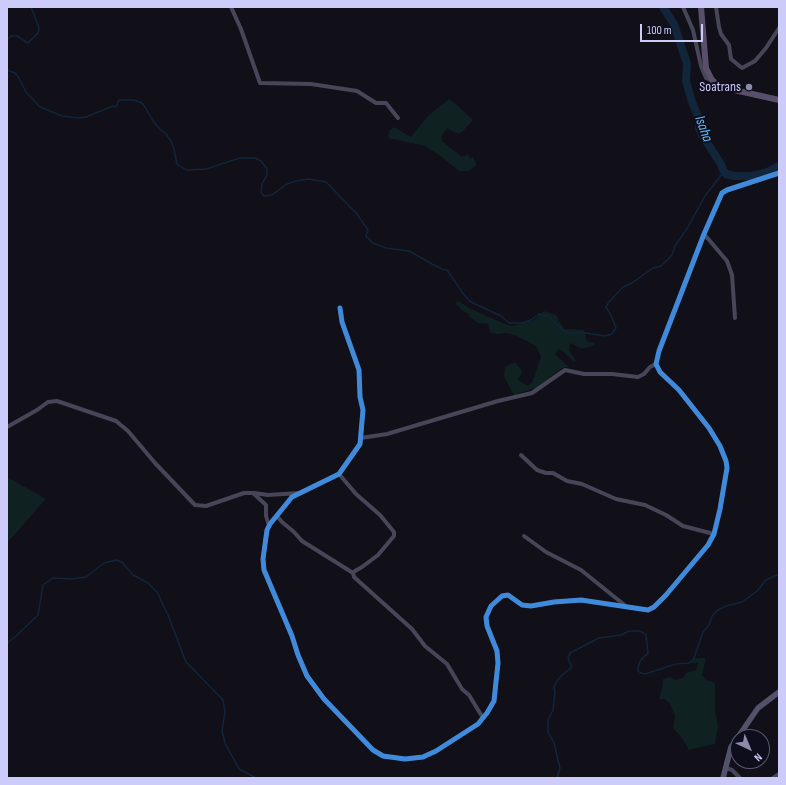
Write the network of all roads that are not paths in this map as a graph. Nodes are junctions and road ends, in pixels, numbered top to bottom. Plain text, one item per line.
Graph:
1 (230, 7) edge
2 (683, 7) edge
3 (701, 7) edge
4 (716, 7) edge
5 (779, 28) edge
6 (712, 80) junction
7 (779, 100) edge
8 (398, 118) dead end
9 (779, 173) edge
10 (704, 234) junction
11 (340, 308) dead end
12 (735, 318) dead end
13 (656, 364) junction
14 (7, 427) edge
15 (361, 438) junction
16 (521, 455) dead end
17 (339, 474) junction
18 (253, 493) junction
19 (300, 493) junction
20 (277, 516) junction
21 (269, 526) junction
22 (714, 534) junction
23 (524, 536) dead end
24 (353, 574) junction
25 (627, 608) junction
26 (779, 692) edge
27 (483, 718) junction
28 (744, 729) edge
29 (730, 751) edge
30 (726, 768) junction
31 (779, 774) edge
32 (723, 778) edge
33 (740, 778) edge
34 (773, 778) edge

1 - 8 street
2 - 6 street
3 - 6 main road
4 - 5 street
6 - 7 main road
9 - 10 street
10 - 12 street
10 - 13 street
11 - 15 street
13 - 15 street
13 - 22 street
14 - 18 street
15 - 17 street
16 - 22 street
17 - 19 street
17 - 24 street
18 - 19 street
18 - 21 street
19 - 20 street
20 - 21 street
20 - 24 street
21 - 27 street
22 - 25 street
23 - 25 street
24 - 27 street
25 - 27 street
26 - 28 street
29 - 30 street
30 - 32 street
30 - 33 street
31 - 34 street

